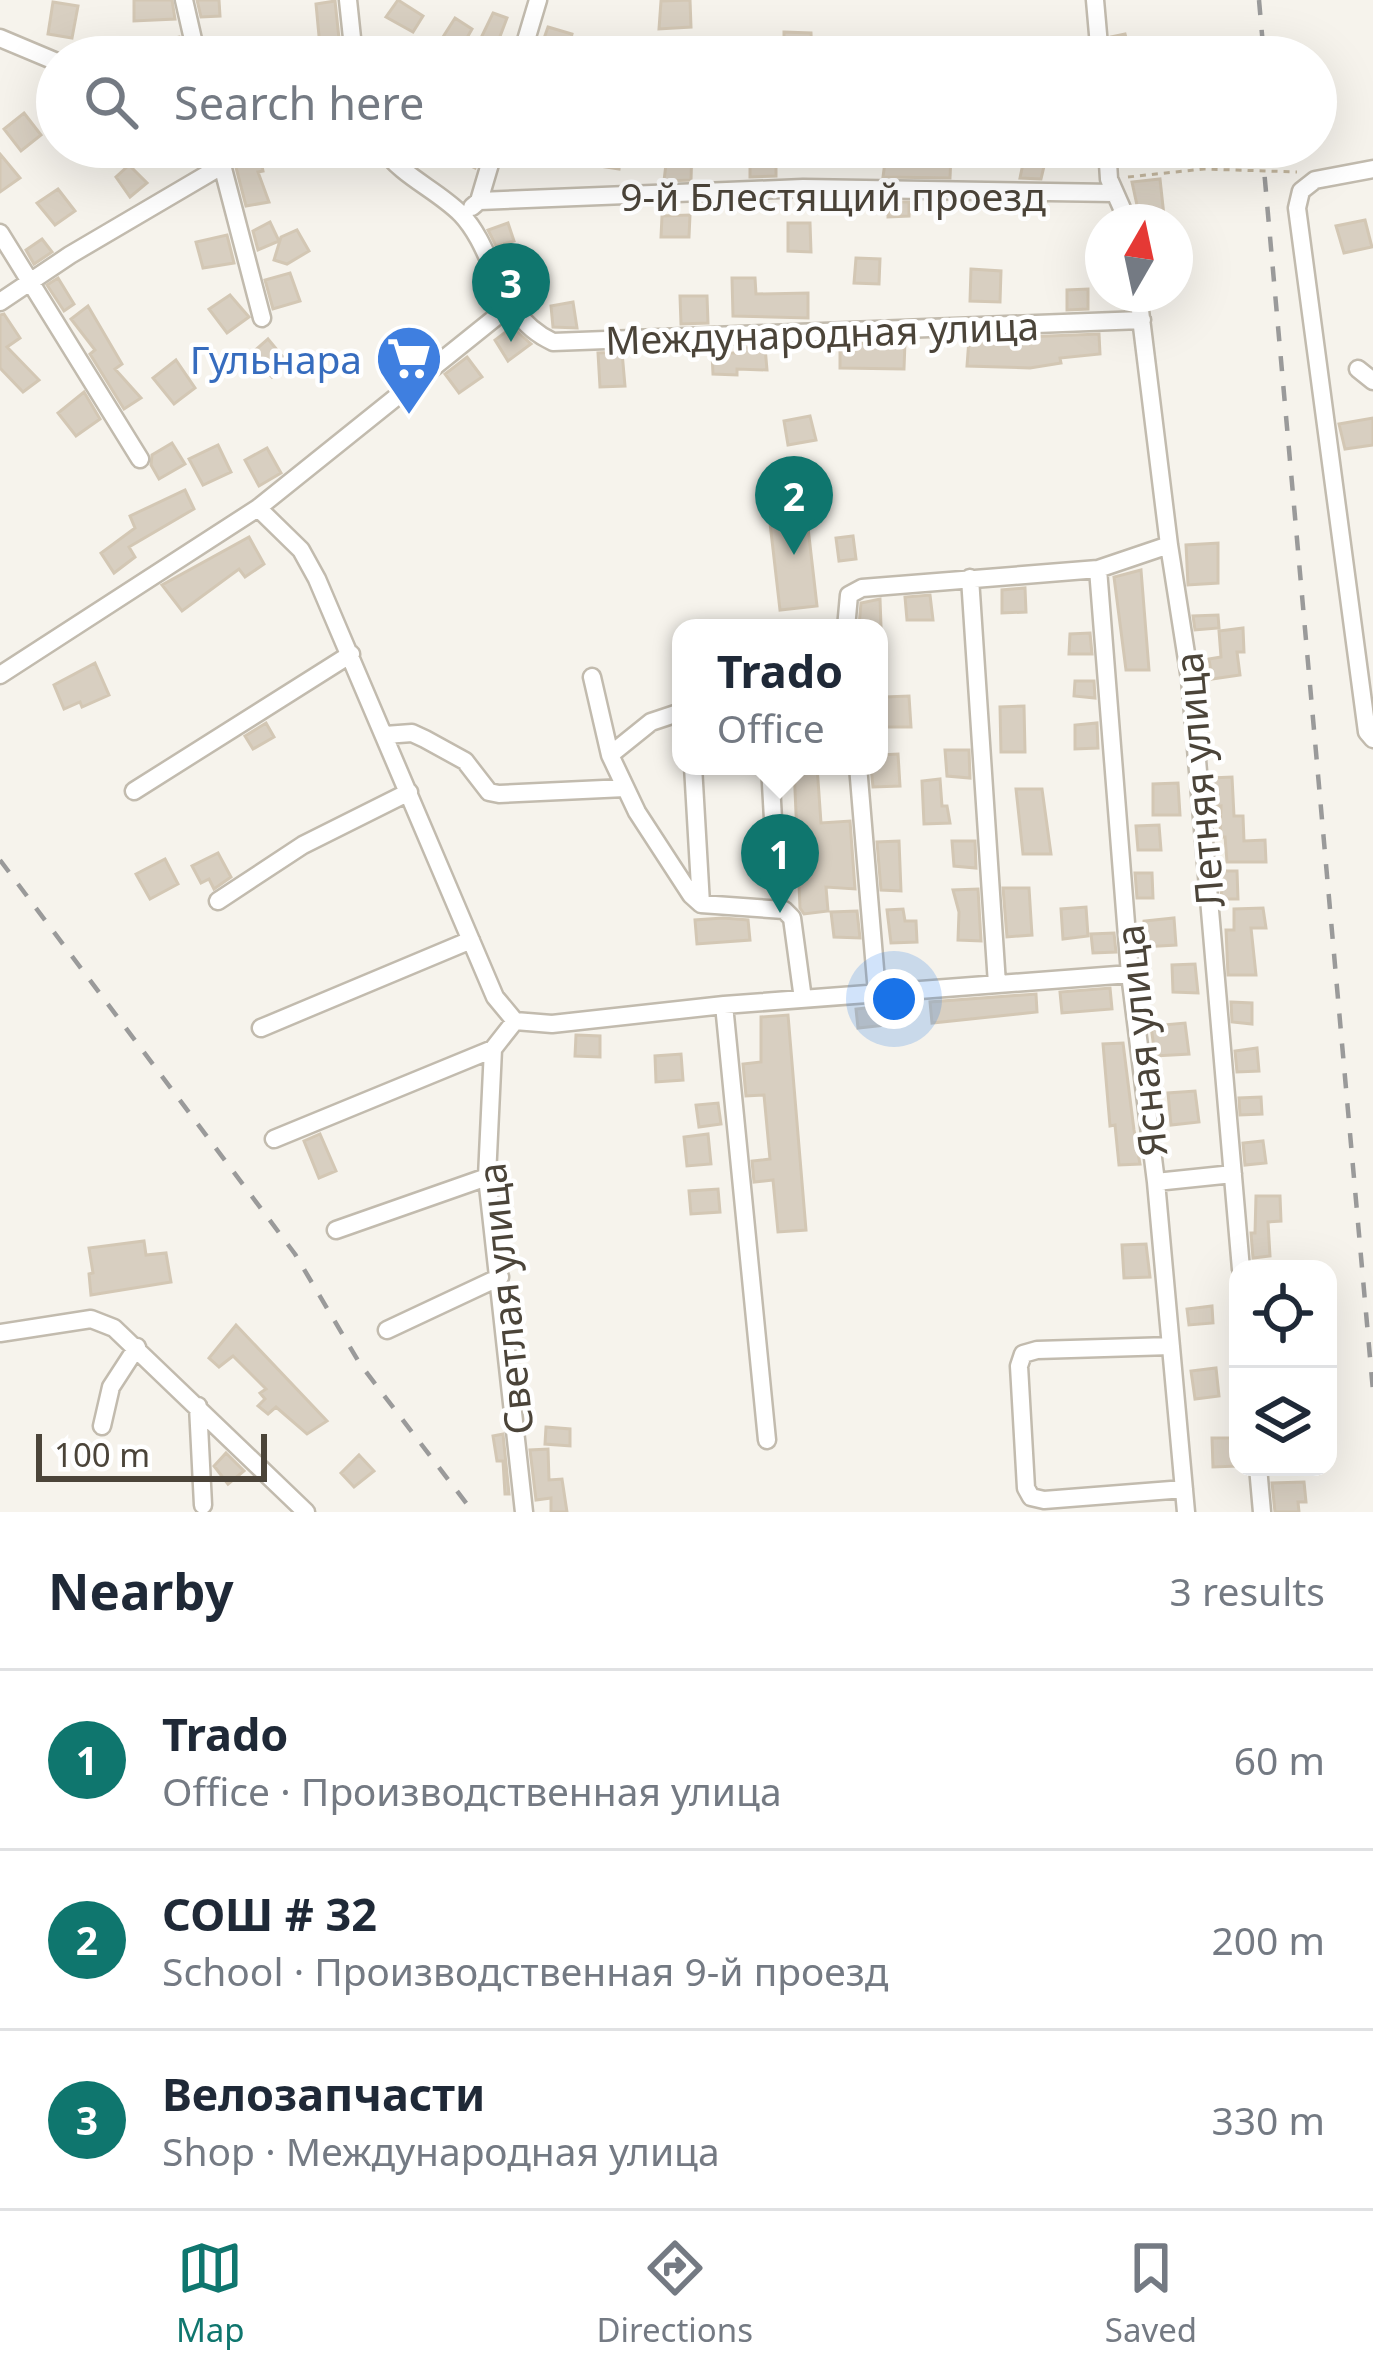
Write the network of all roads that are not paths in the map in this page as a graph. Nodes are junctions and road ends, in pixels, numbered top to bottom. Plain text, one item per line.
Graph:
1 (184, 0) edge
2 (348, 0) edge
3 (538, 0) edge
4 (1095, 0) edge
5 (192, 36) edge
6 (352, 36) edge
7 (527, 36) edge
8 (1098, 36) edge
9 (0, 38) edge
10 (36, 53) edge
11 (218, 168) edge
12 (224, 168) edge
13 (400, 168) edge
14 (489, 168) edge
15 (1109, 168) edge
16 (1373, 169) edge
17 (1112, 186) junction
18 (479, 201) junction
19 (1120, 204) edge
20 (463, 216) junction
21 (0, 233) edge
22 (29, 282) junction
23 (0, 302) edge
24 (511, 305) junction
25 (1141, 312) edge
26 (262, 318) dead end
27 (1142, 320) junction
28 (1358, 369) dead end
29 (1373, 381) edge
30 (140, 459) dead end
31 (258, 508) junction
32 (1168, 545) junction
33 (1098, 569) junction
34 (970, 578) junction
35 (847, 619) edge
36 (351, 654) junction
37 (0, 676) edge
38 (592, 677) dead end
39 (672, 715) edge
40 (386, 735) junction
41 (1373, 739) edge
42 (610, 755) junction
43 (694, 775) edge
44 (771, 775) edge
45 (859, 775) edge
46 (625, 788) junction
47 (134, 791) dead end
48 (410, 792) junction
49 (774, 837) dead end
50 (218, 901) dead end
51 (701, 904) junction
52 (471, 940) junction
53 (1130, 974) junction
54 (998, 984) junction
55 (877, 993) junction
56 (802, 999) junction
57 (724, 1005) junction
58 (514, 1021) junction
59 (261, 1028) dead end
60 (494, 1049) junction
61 (274, 1138) dead end
62 (1233, 1174) junction
63 (487, 1177) junction
64 (1156, 1182) junction
65 (336, 1230) dead end
66 (1240, 1260) edge
67 (500, 1277) junction
68 (387, 1330) dead end
69 (0, 1333) edge
70 (1172, 1346) junction
71 (137, 1347) junction
72 (198, 1406) junction
73 (102, 1426) dead end
74 (766, 1440) dead end
75 (1259, 1476) edge
76 (1184, 1489) junction
77 (203, 1505) dead end
78 (306, 1512) edge
79 (524, 1512) edge
80 (1186, 1512) edge
81 (1262, 1512) edge

1 - 5 street
2 - 6 street
3 - 7 street
4 - 8 street
9 - 10 street
11 - 22 street
12 - 26 street
13 - 20 street, Международная улица
14 - 18 street
15 - 17 street
16 - 41 street
17 - 18 street, 9-й Блестящий проезд
17 - 19 street
18 - 20 street
20 - 24 street, Международная улица
21 - 22 street
22 - 23 street
22 - 30 street
24 - 27 street, Международная улица
24 - 31 street
25 - 27 street, Летняя улица
27 - 32 street, Летняя улица
28 - 29 street
31 - 36 street
31 - 37 street
32 - 33 street
32 - 62 street, Летняя улица
33 - 34 street
33 - 53 street, Ясная улица
34 - 35 street
34 - 54 street
36 - 40 street
36 - 47 street
38 - 42 street
39 - 42 street
40 - 46 street
40 - 48 street
42 - 46 street
43 - 51 street
44 - 49 street
45 - 55 street
46 - 51 street
48 - 50 street
48 - 52 street
51 - 56 street
52 - 58 street
52 - 59 street
53 - 54 street
53 - 64 street, Ясная улица
54 - 55 street
55 - 56 street
56 - 57 street
57 - 58 street
57 - 74 street
58 - 60 street
60 - 61 street
60 - 63 street, Светлая улица
62 - 64 street
62 - 66 street, Летняя улица
63 - 65 street
63 - 67 street, Светлая улица
64 - 70 street, Ясная улица
67 - 68 street
67 - 79 street, Светлая улица
69 - 71 street
70 - 76 street, Ясная улица
70 - 76 street
71 - 72 street
71 - 73 street
72 - 77 street
72 - 78 street
75 - 81 street
76 - 80 street, Ясная улица

